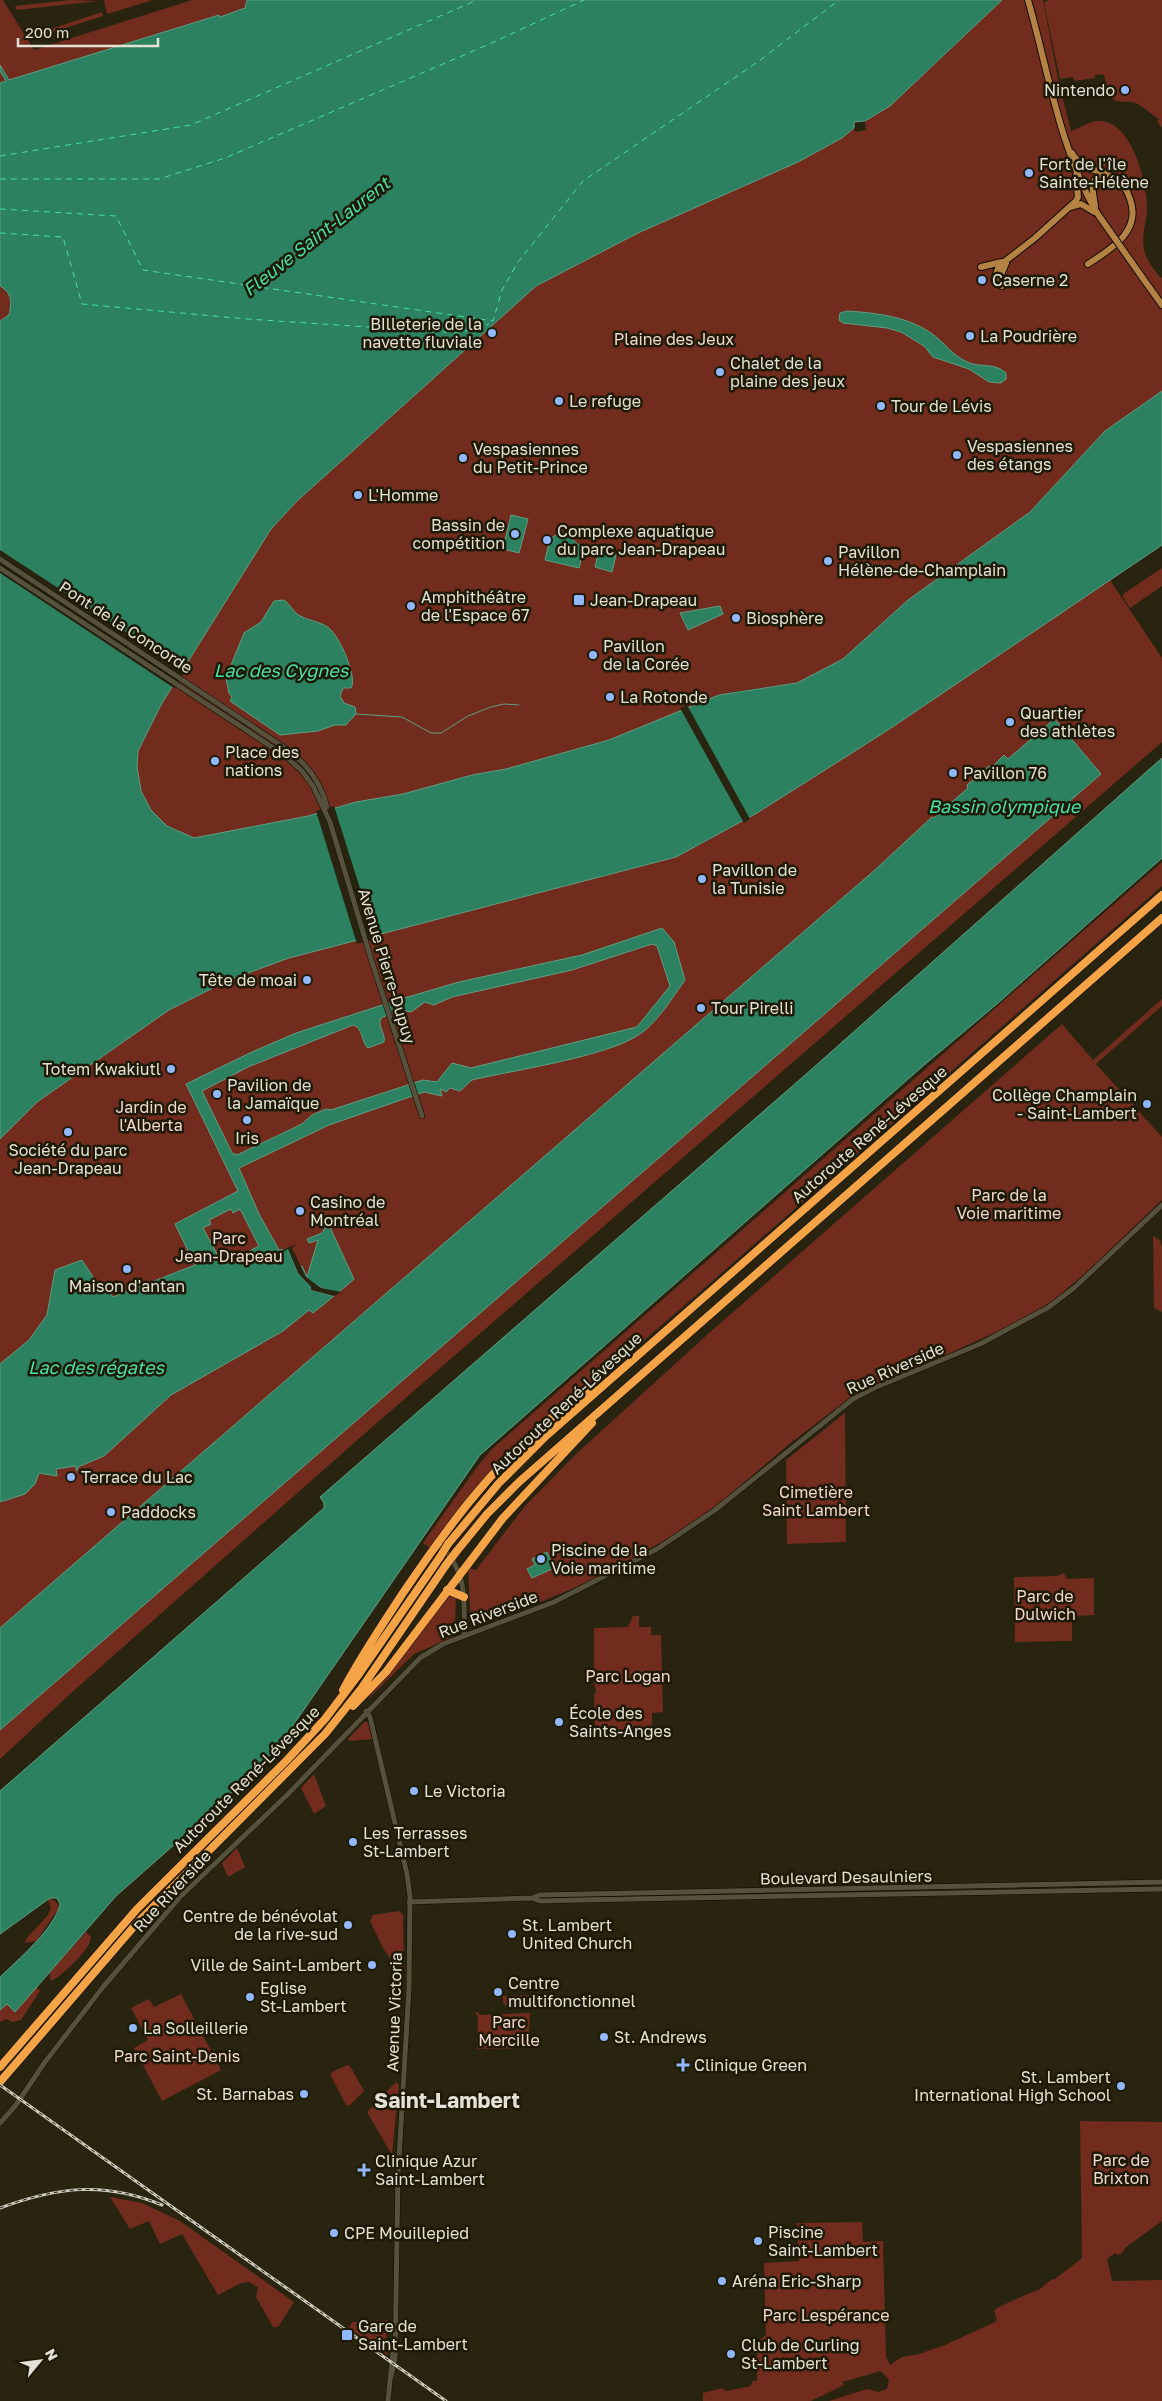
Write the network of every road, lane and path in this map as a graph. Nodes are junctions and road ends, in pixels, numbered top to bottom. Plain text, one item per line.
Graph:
1 (1028, 0) edge
2 (1067, 146) junction
3 (1076, 171) junction
4 (1104, 173) junction
5 (1070, 208) junction
6 (1097, 214) junction
7 (1008, 260) junction
8 (1088, 264) dead end
9 (981, 267) dead end
10 (995, 277) dead end
11 (1002, 286) dead end
12 (1162, 305) edge
13 (0, 559) edge
14 (0, 568) edge
15 (330, 822) junction
16 (1162, 895) edge
17 (1161, 919) edge
18 (422, 1116) dead end
19 (1162, 1205) edge
20 (626, 1366) junction
21 (612, 1400) junction
22 (437, 1542) junction
23 (460, 1574) junction
24 (447, 1590) junction
25 (464, 1597) junction
26 (464, 1636) junction
27 (366, 1711) junction
28 (330, 1712) junction
29 (331, 1728) junction
30 (1162, 1882) edge
31 (1162, 1888) edge
32 (532, 1898) junction
33 (409, 1902) junction
34 (1, 2066) edge
35 (0, 2082) edge
36 (0, 2122) edge
37 (388, 2401) edge

1 - 2 main road
2 - 3 main road
2 - 4 main road
3 - 5 main road
3 - 6 main road
4 - 6 main road
4 - 8 main road
5 - 6 main road
5 - 7 main road
6 - 12 main road, bridge
7 - 9 main road
7 - 10 main road
7 - 11 main road
13 - 15 street, Pont de la Concorde
14 - 15 street, Pont de la Concorde
15 - 18 street, Avenue Pierre-Dupuy
16 - 20 highway, Autoroute René-Lévesque
17 - 21 highway, Autoroute René-Lévesque
19 - 26 street, Rue Riverside
20 - 22 highway
20 - 28 highway, Autoroute René-Lévesque, bridge
21 - 23 highway
21 - 29 highway, Autoroute René-Lévesque, bridge
22 - 23 street
22 - 28 highway
23 - 24 highway
23 - 25 street
24 - 25 highway
24 - 29 highway
25 - 26 street
26 - 27 street, Rue Riverside
27 - 33 street, Avenue Victoria
27 - 36 street, Rue Riverside
28 - 34 highway, Autoroute René-Lévesque
29 - 35 highway, Autoroute René-Lévesque
30 - 32 street, Boulevard Desaulniers
31 - 32 street, Boulevard Desaulniers
32 - 33 street, Boulevard Desaulniers
33 - 37 street, Avenue Victoria

